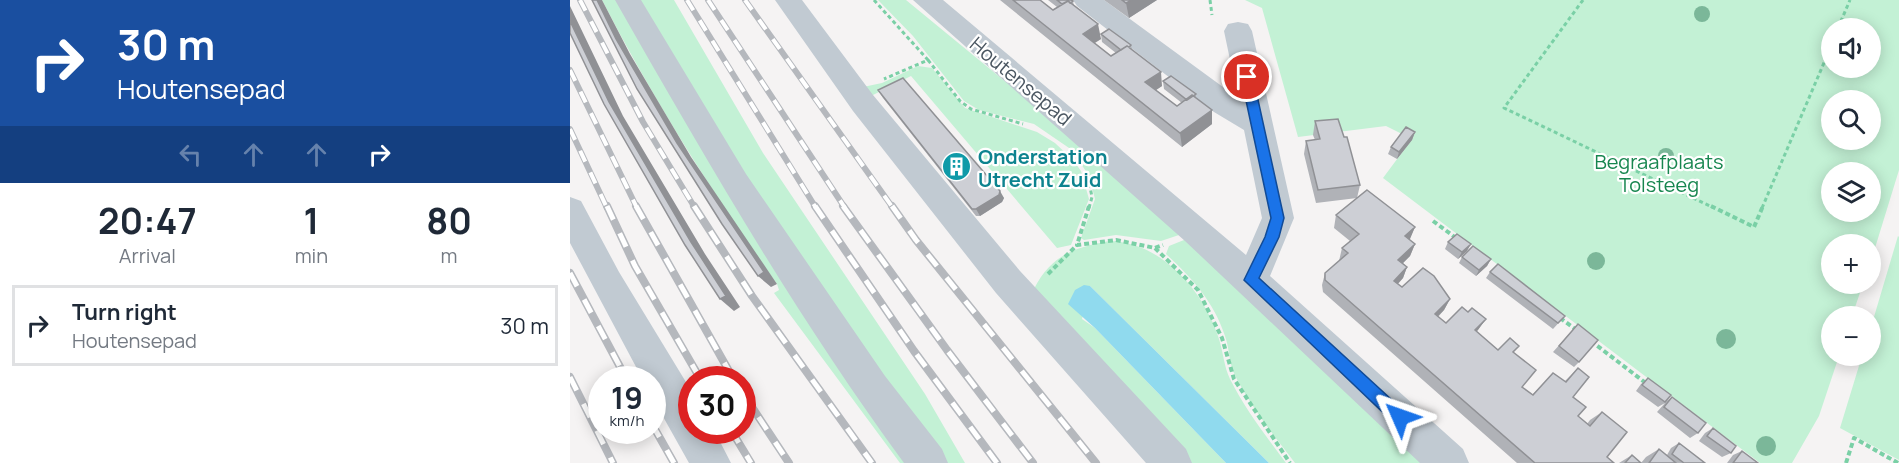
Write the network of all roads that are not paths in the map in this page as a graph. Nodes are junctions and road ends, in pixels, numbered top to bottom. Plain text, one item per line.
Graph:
1 (628, 0) edge
2 (788, 0) edge
3 (926, 0) edge
4 (1086, 0) edge
5 (1238, 31) dead end
6 (1256, 123) junction
7 (570, 210) edge
8 (1251, 280) junction
9 (678, 406) edge
10 (700, 444) edge
11 (711, 463) edge
12 (928, 463) edge
13 (1172, 463) edge
14 (1449, 463) edge

1 - 12 street
2 - 13 street
3 - 8 street, Houtensepad
4 - 6 street
5 - 6 street
6 - 8 street
7 - 9 street
8 - 14 street, Houtensepad
10 - 11 street

